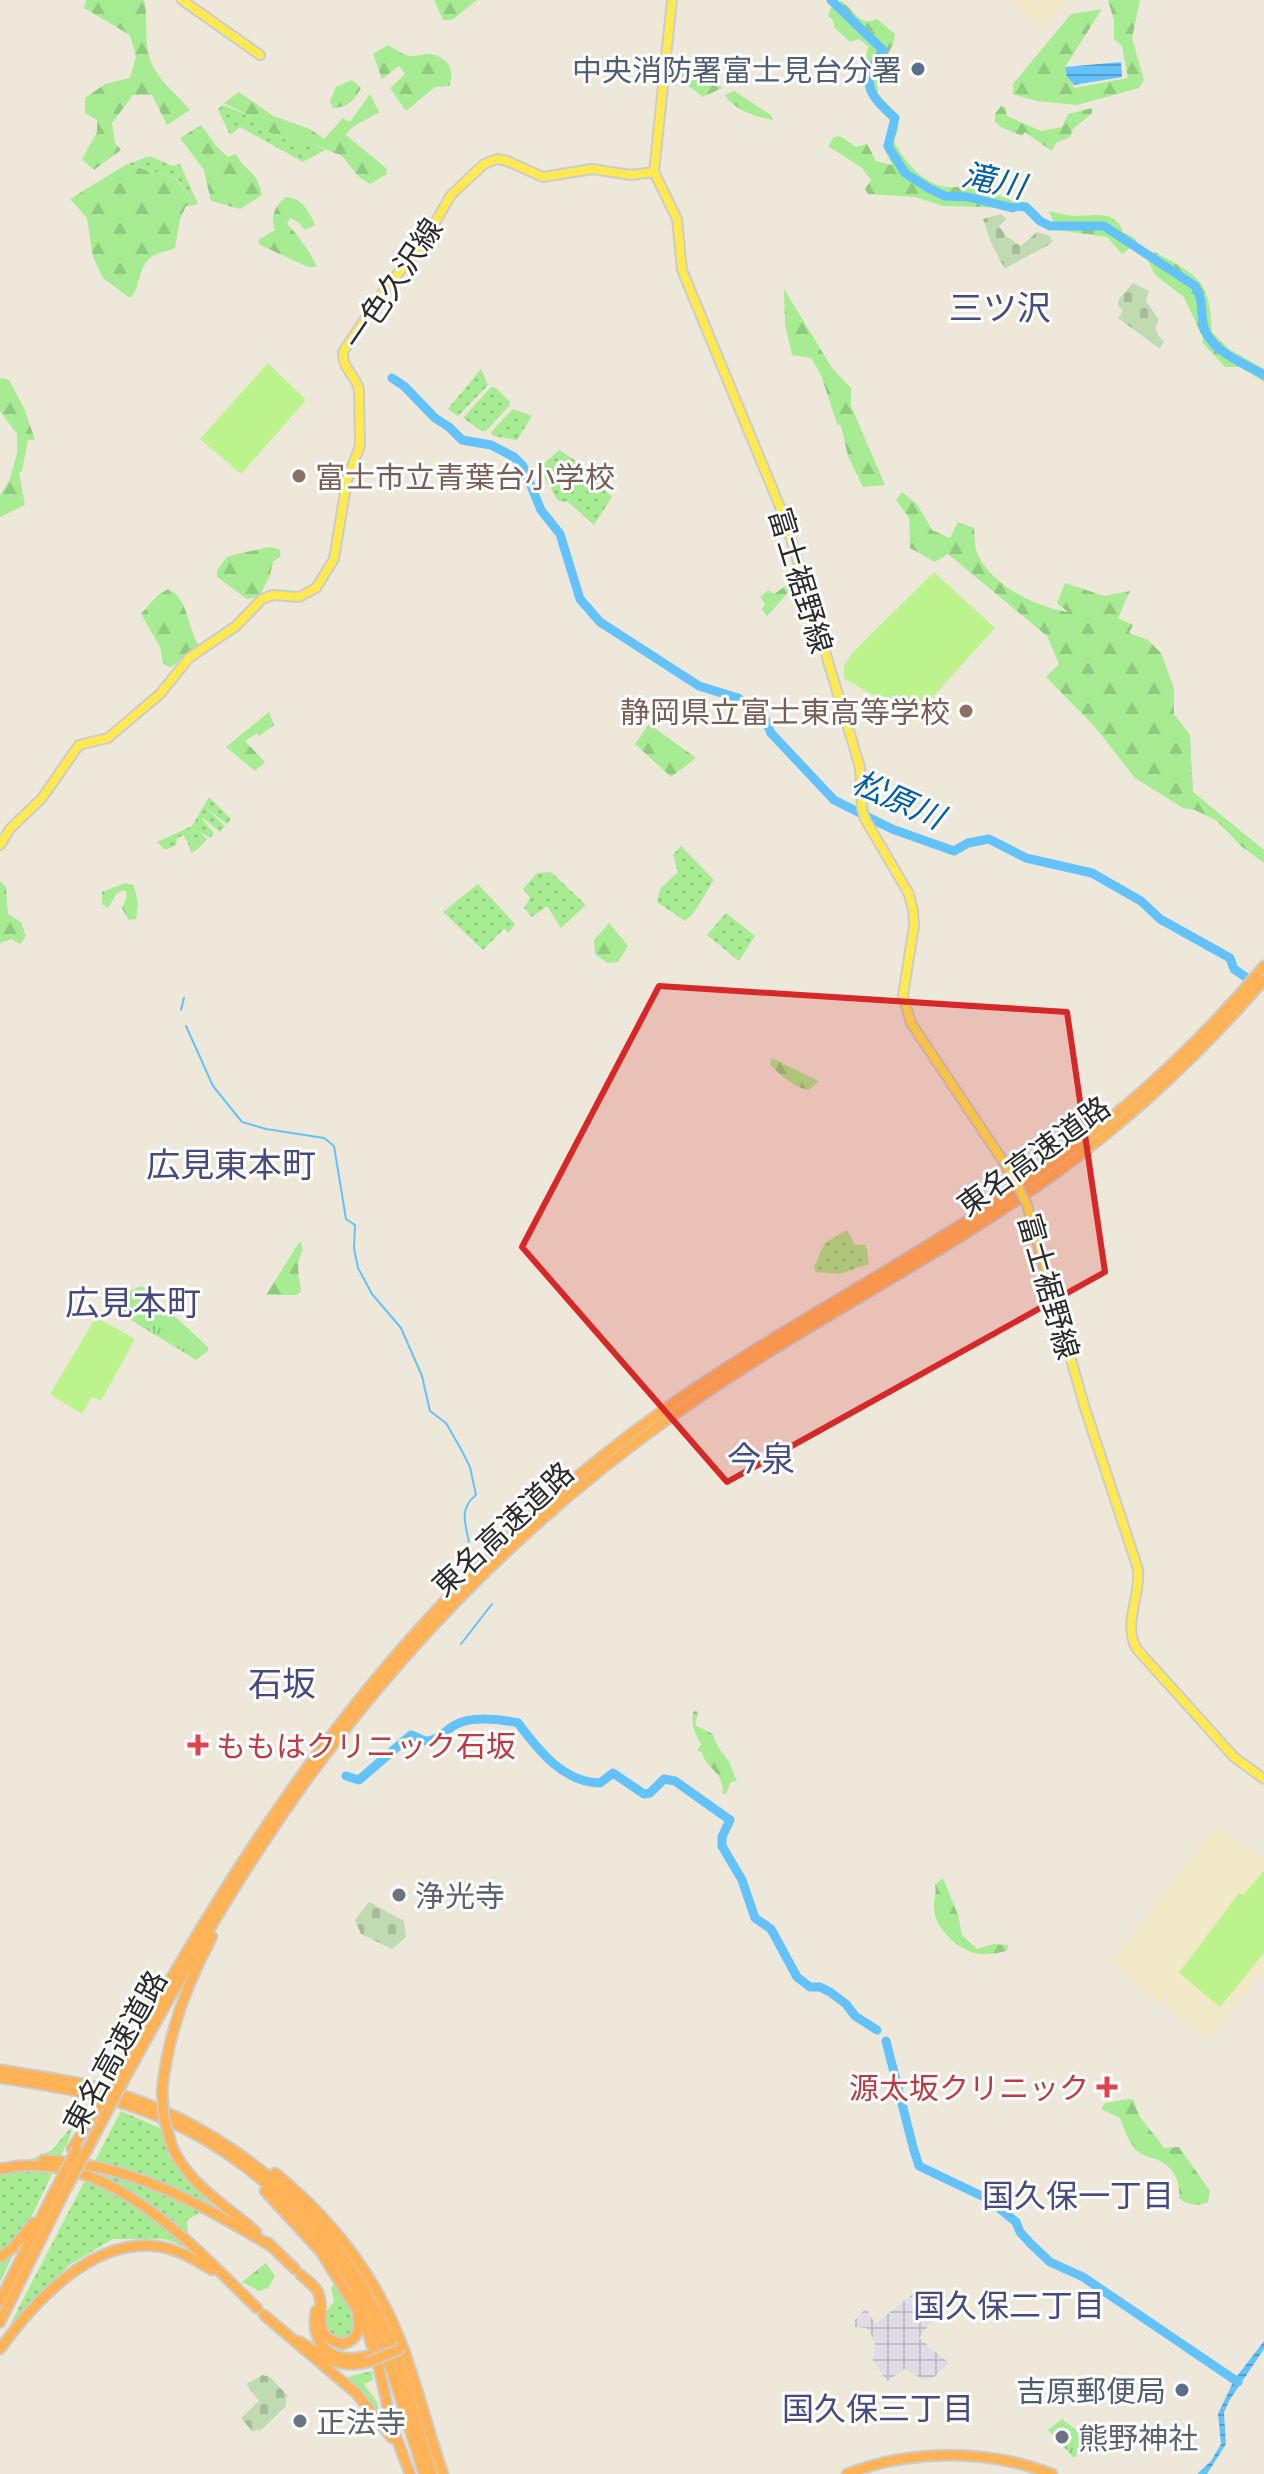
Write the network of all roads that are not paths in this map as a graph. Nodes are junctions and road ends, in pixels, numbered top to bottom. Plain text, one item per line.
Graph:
1 (182, 0) edge
2 (672, 0) edge
3 (260, 55) dead end
4 (654, 172) junction
5 (0, 845) edge
6 (1264, 966) edge
7 (1264, 980) edge
8 (1264, 1779) edge
9 (293, 1796) junction
10 (273, 1826) junction
11 (0, 2070) edge
12 (0, 2078) edge
13 (169, 2122) junction
14 (197, 2127) junction
15 (78, 2150) junction
16 (0, 2167) edge
17 (59, 2192) junction
18 (271, 2246) junction
19 (0, 2257) edge
20 (225, 2278) junction
21 (317, 2292) junction
22 (351, 2298) junction
23 (0, 2301) edge
24 (0, 2322) edge
25 (286, 2334) junction
26 (402, 2346) junction
27 (0, 2349) edge
28 (368, 2359) junction
29 (402, 2455) junction
30 (410, 2474) edge
31 (424, 2474) edge
32 (432, 2474) edge
33 (443, 2474) edge
34 (847, 2474) edge
35 (1052, 2474) edge

1 - 3 main road
2 - 4 main road
4 - 5 main road, 一色久沢線
4 - 8 main road, 富士裾野線, bridge
6 - 9 highway, 東名高速道路
7 - 9 highway, 東名高速道路
9 - 10 highway
10 - 15 highway, 東名高速道路, bridge
10 - 18 highway, bridge
11 - 14 highway
12 - 13 highway
13 - 22 highway
13 - 31 highway
14 - 26 highway
14 - 32 highway
15 - 17 highway, 東名高速道路, bridge
15 - 19 highway, bridge
16 - 18 highway
16 - 20 highway
17 - 23 highway, 東名高速道路
17 - 24 highway, 東名高速道路
18 - 21 highway
20 - 25 highway
20 - 27 highway
21 - 22 highway
21 - 28 highway
22 - 29 highway
25 - 28 highway
25 - 29 highway
26 - 28 highway, bridge
26 - 33 highway
29 - 30 highway
34 - 35 highway

